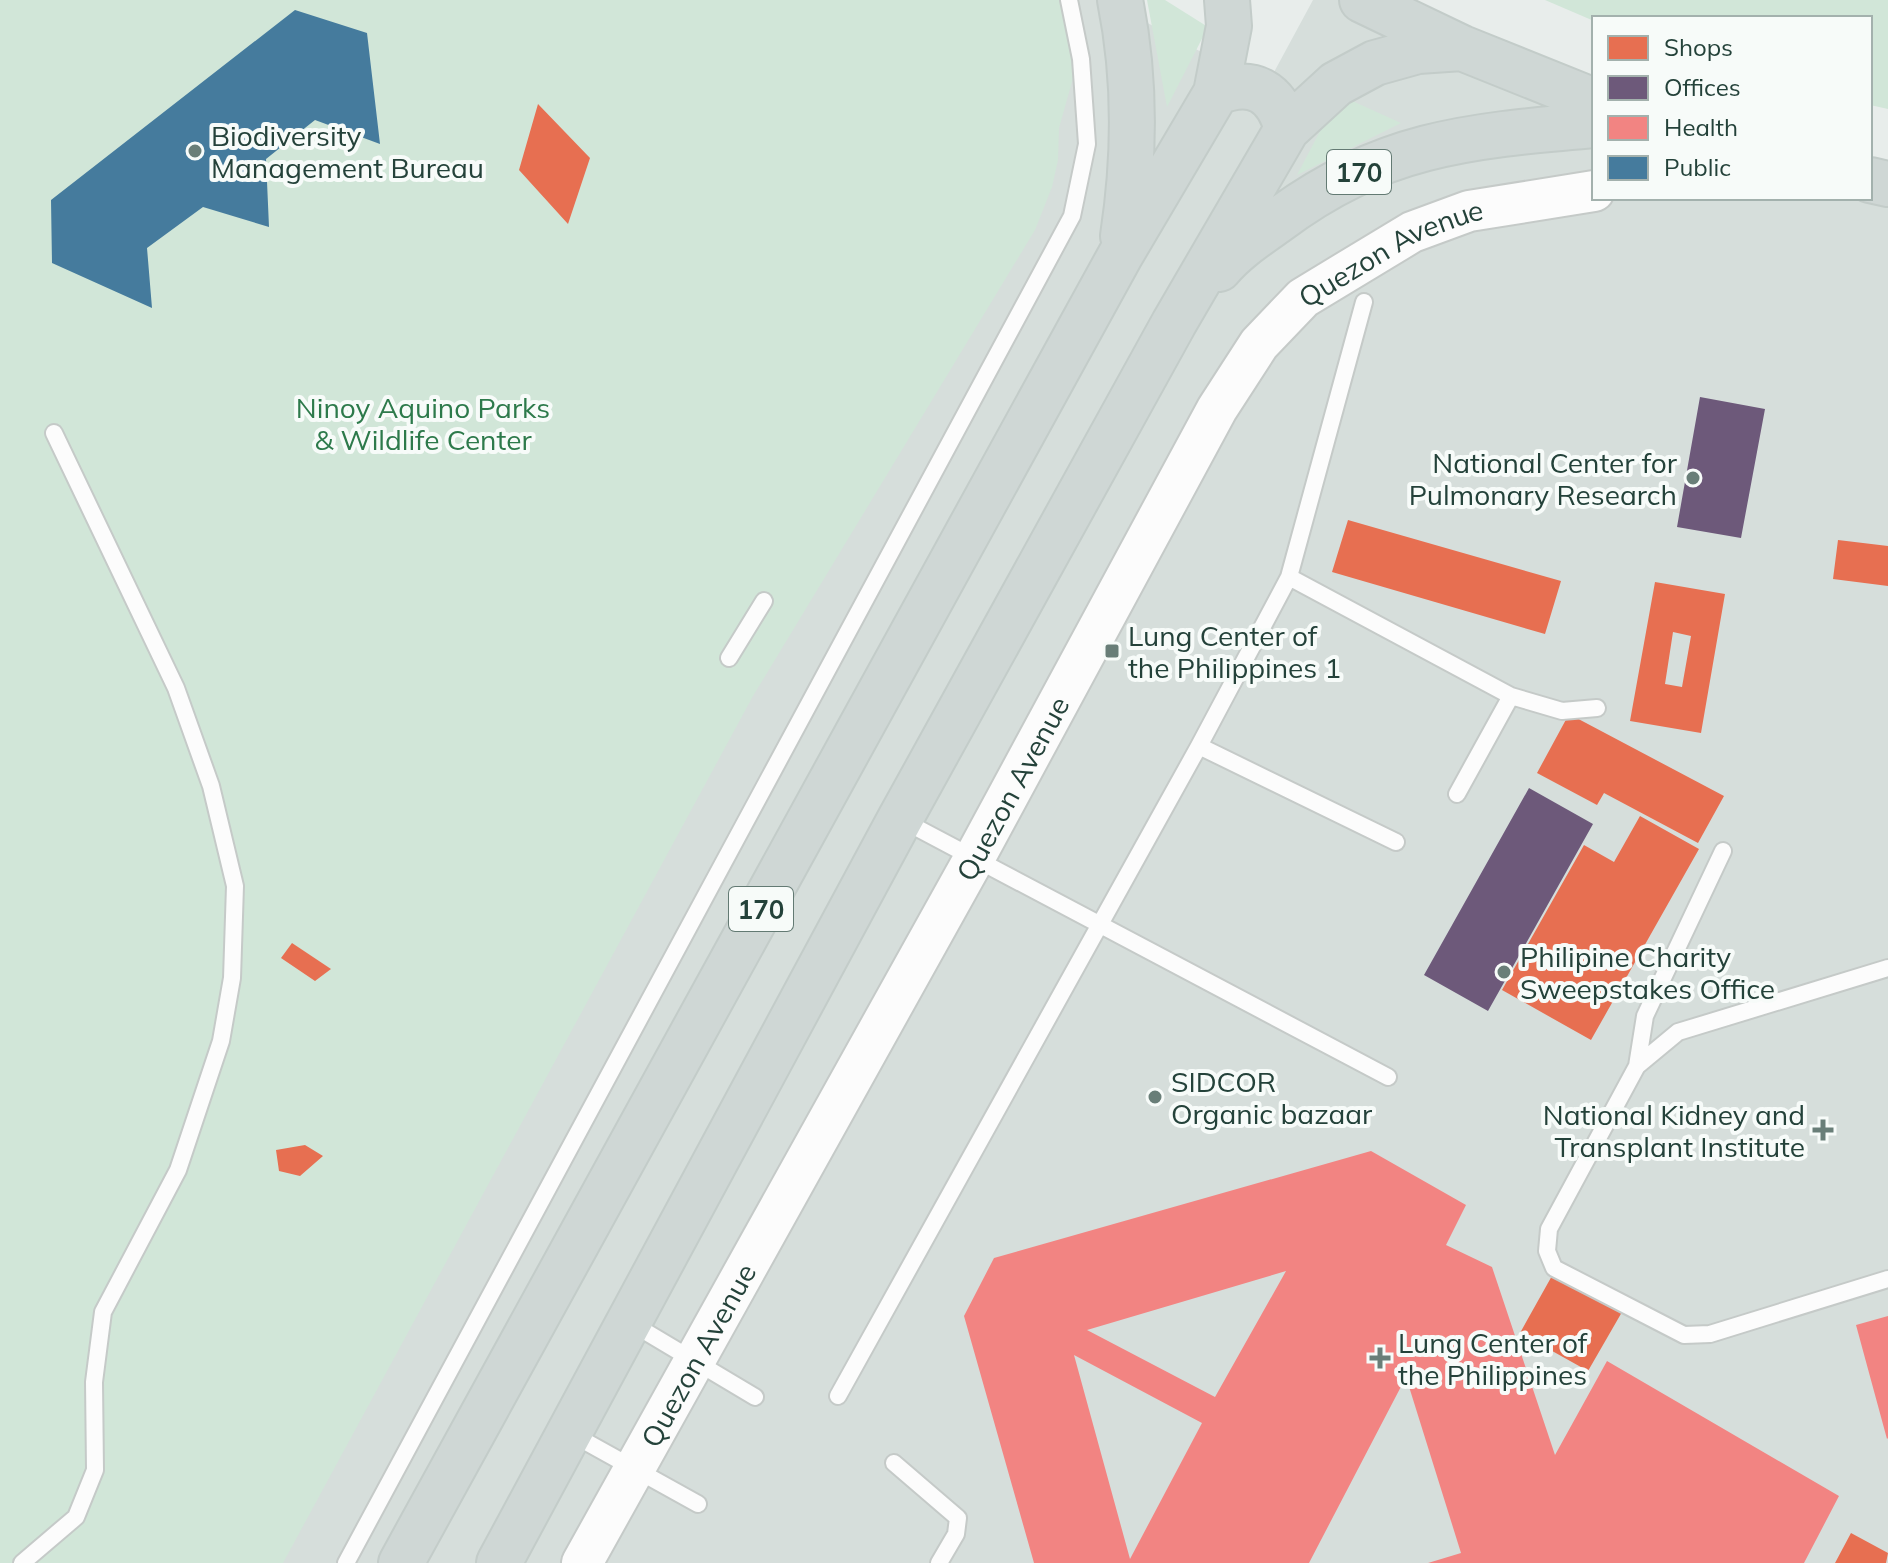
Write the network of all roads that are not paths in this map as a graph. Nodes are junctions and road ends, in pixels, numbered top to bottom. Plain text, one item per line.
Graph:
1 (1069, 0) edge
2 (1120, 0) edge
3 (1227, 0) edge
4 (1362, 0) edge
5 (1462, 48) junction
6 (1216, 93) junction
7 (1592, 100) edge
8 (1592, 125) edge
9 (1287, 129) junction
10 (1592, 191) edge
11 (1121, 254) junction
12 (1364, 302) dead end
13 (1174, 323) junction
14 (54, 433) dead end
15 (1289, 577) junction
16 (764, 601) dead end
17 (729, 658) dead end
18 (1511, 696) junction
19 (1597, 708) dead end
20 (1199, 746) junction
21 (1457, 794) dead end
22 (900, 819) junction
23 (1396, 842) dead end
24 (1723, 851) dead end
25 (975, 857) junction
26 (1100, 925) junction
27 (1888, 968) edge
28 (1637, 1066) junction
29 (1388, 1077) dead end
30 (1888, 1279) edge
31 (629, 1322) junction
32 (696, 1360) junction
33 (838, 1396) dead end
34 (755, 1397) dead end
35 (569, 1433) junction
36 (894, 1463) dead end
37 (636, 1467) junction
38 (698, 1504) dead end
39 (22, 1563) edge
40 (346, 1563) edge
41 (401, 1563) edge
42 (499, 1563) edge
43 (582, 1563) edge
44 (939, 1563) edge

1 - 40 lane, 170
2 - 11 main road, 170
3 - 6 main road, 170
4 - 5 main road, 170
5 - 7 main road, 170
5 - 9 main road, 170
6 - 9 main road
6 - 11 main road, 170
8 - 13 main road, 170
9 - 13 main road, 170
10 - 25 street, Quezon Avenue
11 - 41 main road, 170
12 - 15 lane
13 - 22 main road, 170
14 - 39 lane
15 - 18 lane
15 - 20 lane
16 - 17 lane
18 - 19 lane
18 - 21 lane
20 - 23 lane
20 - 26 lane
22 - 25 lane
22 - 31 main road, 170
24 - 28 lane
25 - 26 lane
25 - 32 street, Quezon Avenue
26 - 29 lane
26 - 33 lane
27 - 28 lane
28 - 30 lane
31 - 32 lane
31 - 35 main road, 170
32 - 34 lane
32 - 37 street, Quezon Avenue
35 - 37 lane
35 - 42 main road, 170
36 - 44 lane
37 - 38 lane
37 - 43 street, Quezon Avenue

